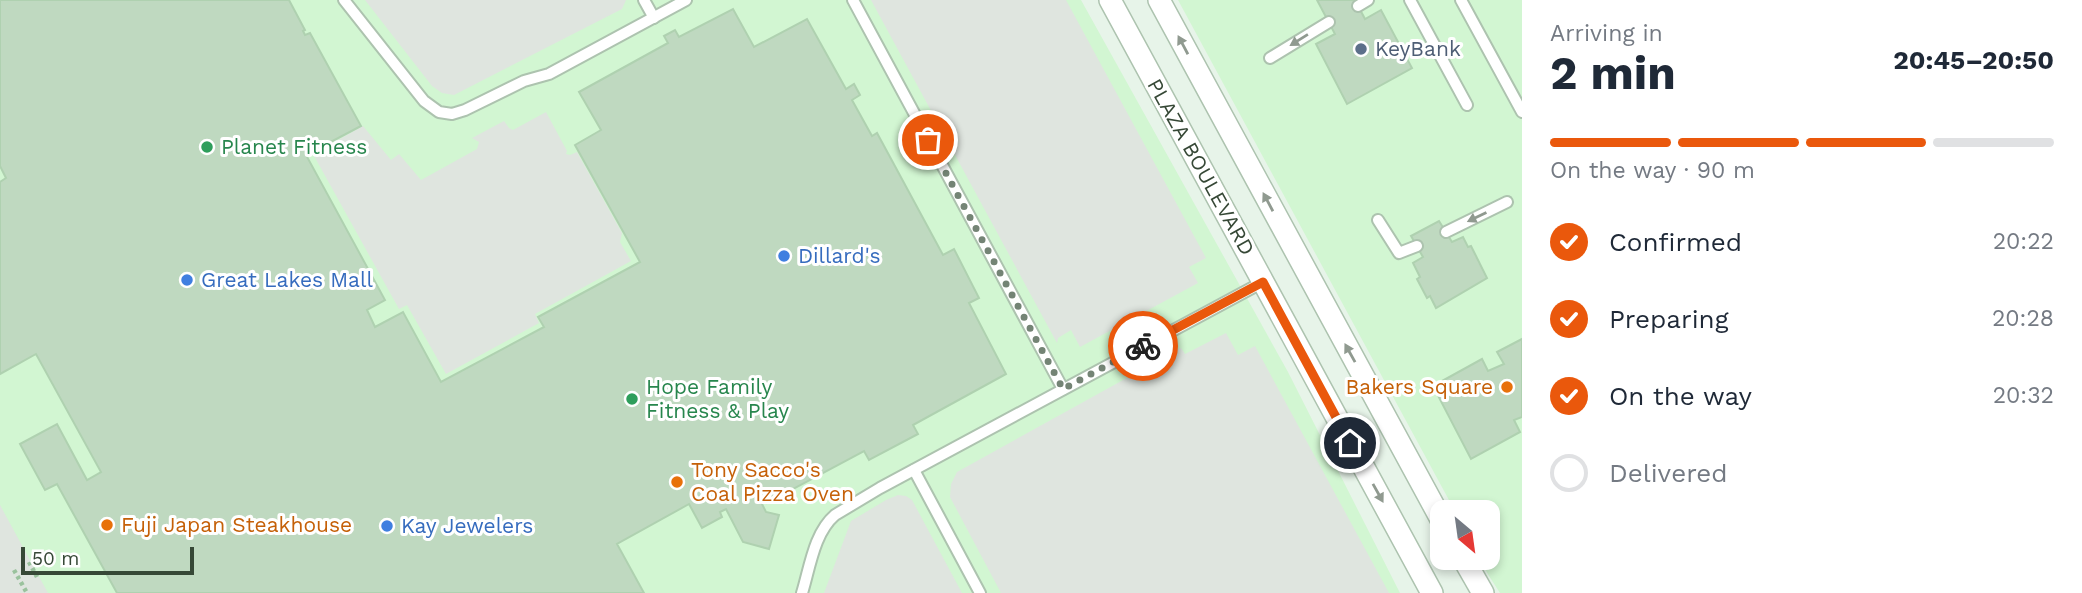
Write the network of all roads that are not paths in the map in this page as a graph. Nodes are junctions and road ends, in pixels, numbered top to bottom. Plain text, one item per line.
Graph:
1 (344, 0) edge
2 (644, 0) edge
3 (686, 0) edge
4 (853, 0) edge
5 (1110, 0) edge
6 (1159, 0) edge
7 (1410, 0) edge
8 (1461, 0) edge
9 (654, 18) junction
10 (1329, 22) dead end
11 (1270, 58) dead end
12 (1468, 105) dead end
13 (1522, 112) edge
14 (1507, 202) dead end
15 (1378, 220) dead end
16 (1446, 232) dead end
17 (1417, 246) dead end
18 (1263, 282) junction
19 (1063, 389) junction
20 (914, 470) junction
21 (1431, 500) edge
22 (1469, 570) edge
23 (802, 593) edge
24 (980, 593) edge
25 (1433, 593) edge
26 (1483, 593) edge

1 - 9 lane
2 - 9 lane
3 - 9 lane
4 - 19 lane
5 - 18 street, PLAZA BOULEVARD
21 -> 6 street, PLAZA BOULEVARD
7 - 12 lane
8 - 13 lane
10 -> 11 lane
14 -> 16 lane
15 - 17 lane
18 - 19 lane
18 -> 25 street, PLAZA BOULEVARD
19 - 20 lane
20 - 23 lane
20 - 24 lane
22 - 26 street

